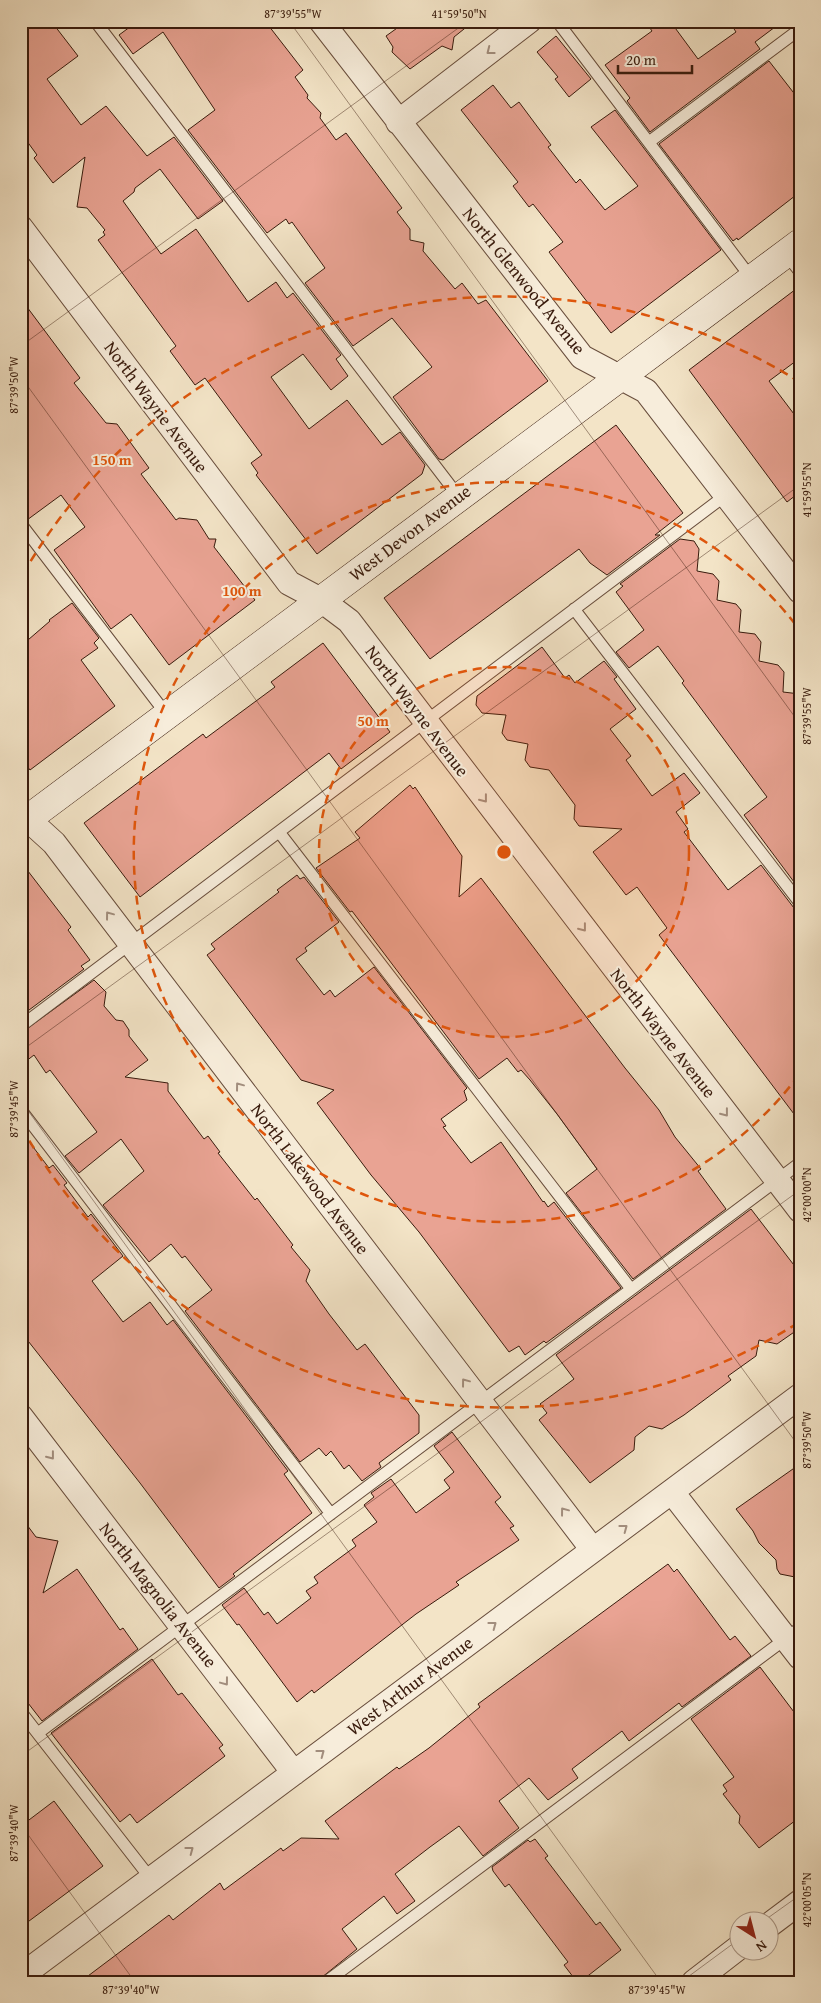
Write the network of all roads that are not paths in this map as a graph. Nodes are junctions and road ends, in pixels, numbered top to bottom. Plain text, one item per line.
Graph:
1 (95, 21) edge
2 (321, 21) edge
3 (529, 21) edge
4 (557, 21) edge
5 (800, 29) edge
6 (398, 122) junction
7 (649, 142) junction
8 (21, 228) edge
9 (795, 256) edge
10 (752, 279) junction
11 (619, 377) junction
12 (726, 495) junction
13 (459, 497) junction
14 (21, 524) edge
15 (800, 591) edge
16 (321, 600) junction
17 (574, 609) junction
18 (167, 715) junction
19 (425, 722) junction
20 (24, 818) edge
21 (279, 832) junction
22 (800, 902) edge
23 (131, 944) junction
24 (21, 1026) edge
25 (21, 1110) edge
26 (800, 1163) edge
27 (776, 1180) junction
28 (800, 1210) edge
29 (631, 1289) junction
30 (800, 1396) edge
31 (480, 1402) junction
32 (21, 1417) edge
33 (672, 1492) junction
34 (331, 1514) junction
35 (593, 1550) junction
36 (181, 1625) junction
37 (795, 1641) edge
38 (21, 1712) edge
39 (38, 1733) junction
40 (294, 1773) junction
41 (151, 1879) junction
42 (800, 1902) edge
43 (778, 1918) edge
44 (728, 1956) edge
45 (21, 1976) edge
46 (326, 1982) edge
47 (694, 1982) edge

1 - 13 lane
2 - 6 street, North Glenwood Avenue
3 -> 6 street
4 - 7 lane
5 - 7 lane
6 - 11 street, North Glenwood Avenue
7 - 10 lane
8 - 16 street, North Wayne Avenue
9 - 10 main road, West Devon Avenue
10 - 11 main road, West Devon Avenue
11 - 12 street, North Glenwood Avenue
11 - 13 main road, West Devon Avenue
12 - 15 street, North Glenwood Avenue
12 - 17 lane
13 - 16 main road, West Devon Avenue
14 - 18 lane
16 - 18 main road, West Devon Avenue
16 - 19 street, North Wayne Avenue
17 - 19 lane
17 - 22 lane
18 - 20 main road, West Devon Avenue
19 - 21 lane
19 -> 27 street, North Wayne Avenue
23 -> 20 street, North Lakewood Avenue
21 - 23 lane
21 - 29 lane
23 - 24 lane
31 -> 23 street, North Lakewood Avenue
25 - 34 lane
26 - 27 lane
27 - 28 street, North Wayne Avenue
27 - 29 lane
29 - 31 lane
30 - 33 street, West Arthur Avenue
31 - 34 lane
35 -> 31 street, North Lakewood Avenue
32 -> 36 street, North Magnolia Avenue
35 -> 33 street, West Arthur Avenue
33 - 37 street
34 - 36 lane
40 -> 35 street, West Arthur Avenue
36 - 39 lane
36 -> 40 street, North Magnolia Avenue
37 - 46 lane
38 - 39 lane
39 - 41 lane
41 -> 40 street, West Arthur Avenue
41 - 45 street, West Arthur Avenue
42 - 43 street
44 - 47 street

